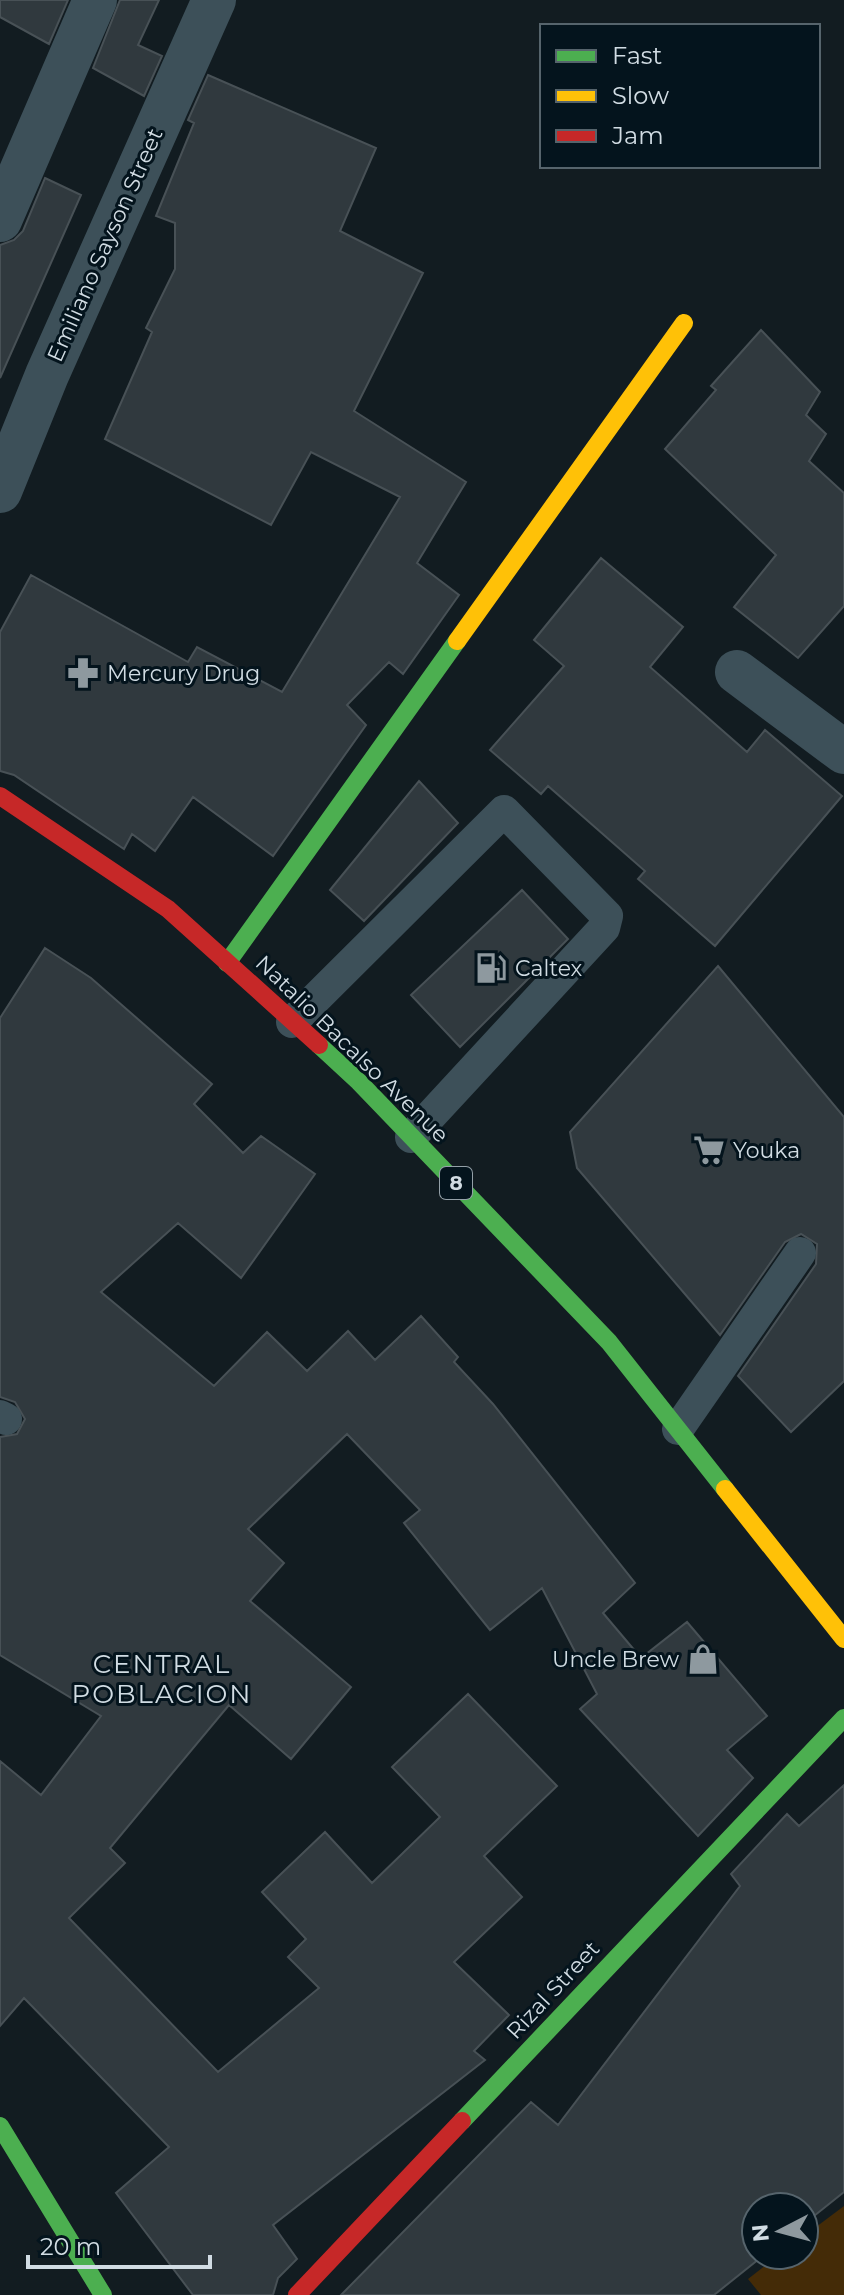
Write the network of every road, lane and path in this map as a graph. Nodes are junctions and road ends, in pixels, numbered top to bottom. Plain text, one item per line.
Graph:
1 (95, 0) edge
2 (214, 0) edge
3 (0, 220) edge
4 (684, 323) dead end
5 (0, 491) edge
6 (737, 672) dead end
7 (844, 752) edge
8 (0, 796) edge
9 (227, 963) junction
10 (292, 1022) junction
11 (411, 1137) junction
12 (800, 1253) dead end
13 (678, 1429) junction
14 (844, 1639) edge
15 (844, 1718) edge
16 (0, 2126) edge
17 (103, 2295) edge
18 (297, 2295) edge

1 - 3 street
2 - 5 street, Emiliano Sayson Street
4 - 9 main road
6 - 7 street
8 - 9 main road, Natalio Bacalso Avenue / 8
9 - 10 main road, Natalio Bacalso Avenue / 8
10 - 11 main road, Natalio Bacalso Avenue / 8
10 - 11 lane
11 - 13 main road, Natalio Bacalso Avenue / 8
12 - 13 lane
13 - 14 main road, Natalio Bacalso Avenue / 8
15 - 18 main road, Rizal Street
16 - 17 main road

